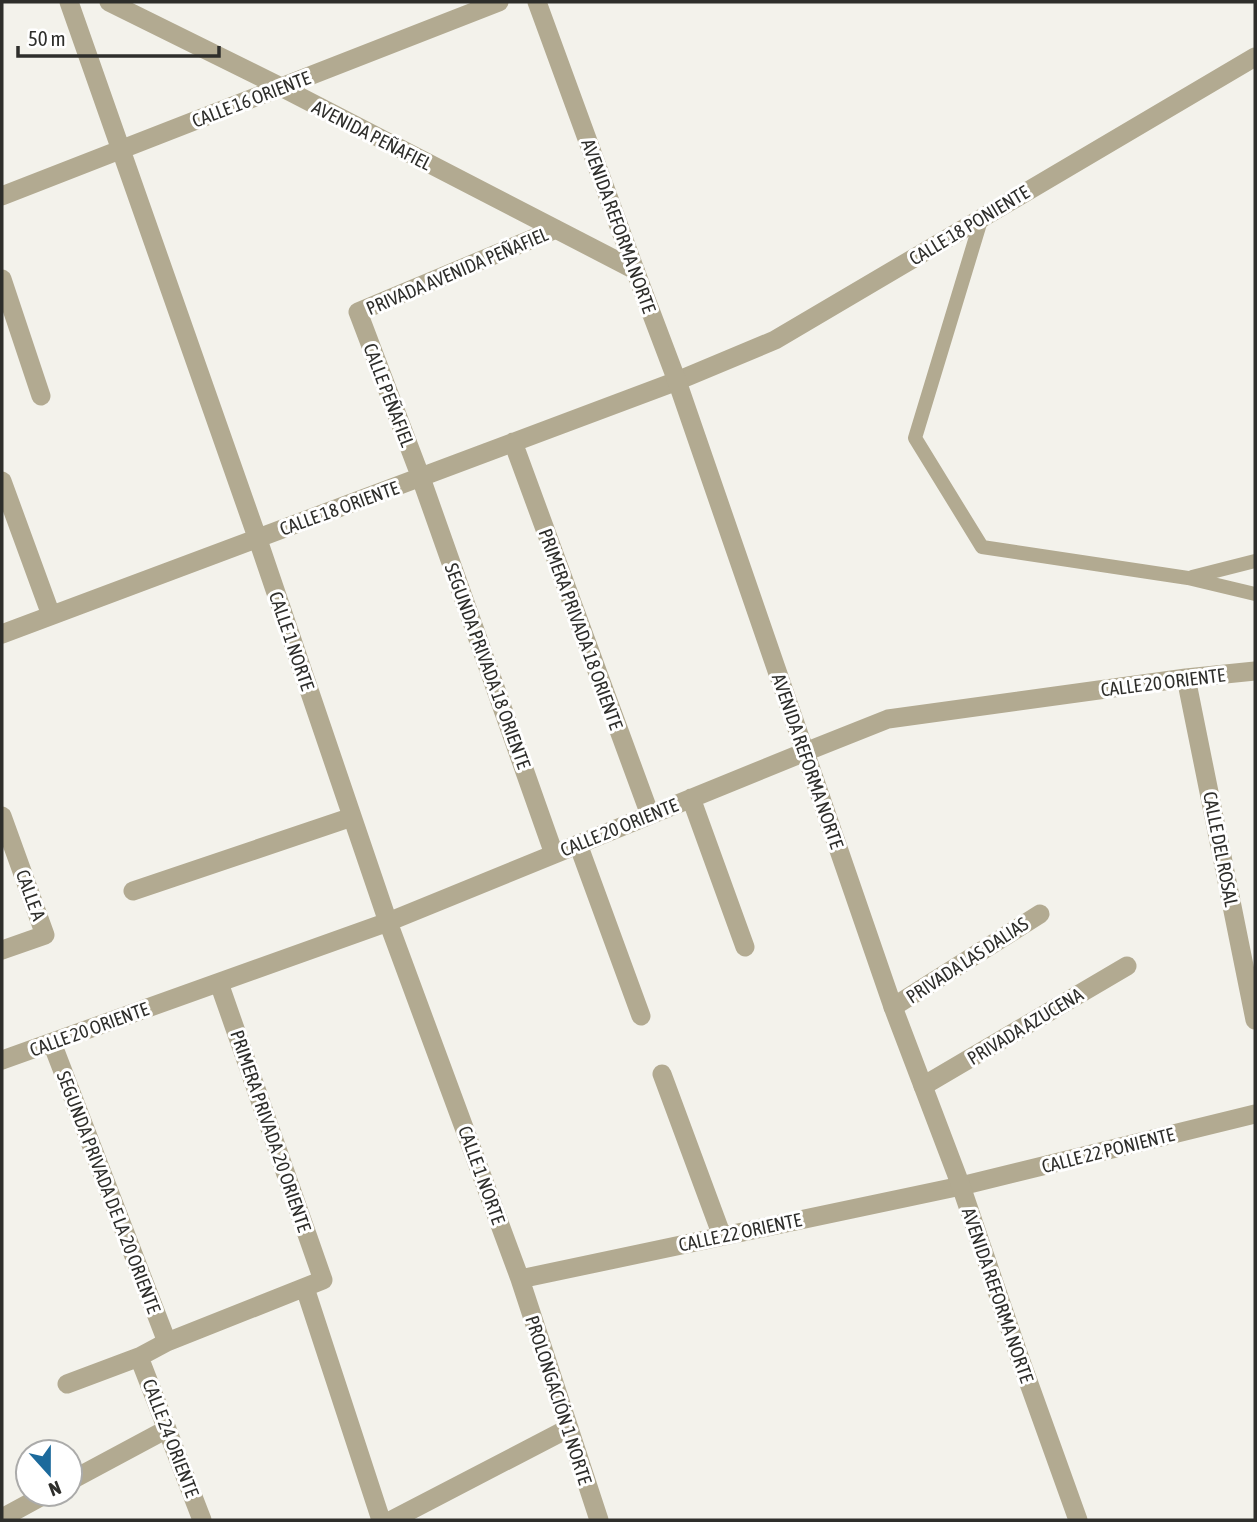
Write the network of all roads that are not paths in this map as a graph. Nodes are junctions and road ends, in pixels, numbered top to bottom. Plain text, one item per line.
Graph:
1 (69, 2) edge
2 (109, 2) edge
3 (499, 2) edge
4 (537, 2) edge
5 (1255, 57) edge
6 (281, 88) junction
7 (121, 149) junction
8 (2, 196) edge
9 (982, 218) junction
10 (556, 229) junction
11 (635, 270) junction
12 (2, 279) edge
13 (358, 312) joint
14 (677, 381) junction
15 (41, 396) dead end
16 (513, 442) junction
17 (421, 478) junction
18 (2, 481) edge
19 (257, 537) junction
20 (1255, 561) edge
21 (1188, 578) junction
22 (1255, 594) edge
23 (51, 615) junction
24 (2, 634) edge
25 (1255, 671) edge
26 (1186, 678) junction
27 (805, 752) junction
28 (691, 798) junction
29 (650, 815) junction
30 (2, 817) edge
31 (352, 817) junction
32 (578, 844) junction
33 (554, 854) junction
34 (133, 891) dead end
35 (1040, 914) dead end
36 (388, 922) junction
37 (745, 947) dead end
38 (2, 950) edge
39 (1127, 966) dead end
40 (219, 983) junction
41 (893, 1007) junction
42 (641, 1016) dead end
43 (1255, 1020) edge
44 (51, 1043) junction
45 (2, 1060) edge
46 (662, 1074) dead end
47 (923, 1086) junction
48 (1255, 1114) edge
49 (961, 1186) junction
50 (722, 1236) junction
51 (520, 1279) junction
52 (314, 1284) junction
53 (167, 1342) junction
54 (139, 1357) junction
55 (67, 1384) dead end
56 (569, 1428) junction
57 (167, 1429) junction
58 (84, 1473) edge
59 (20, 1508) edge
60 (2, 1518) edge
61 (202, 1520) edge
62 (382, 1520) edge
63 (392, 1520) edge
64 (599, 1520) edge
65 (1078, 1520) edge

1 - 7 street, CALLE 1 NORTE
2 - 6 street, AVENIDA PEÑAFIEL
3 - 6 street, CALLE 16 ORIENTE
4 - 11 street, AVENIDA REFORMA NORTE
5 - 9 street, CALLE 18 PONIENTE
6 - 7 street, CALLE 16 ORIENTE
6 - 10 street, AVENIDA PEÑAFIEL
7 - 8 street, CALLE 16 ORIENTE
7 - 19 street, CALLE 1 NORTE
9 - 14 street, CALLE 18 PONIENTE
9 - 21 lane
10 - 11 street, AVENIDA PEÑAFIEL
10 - 13 street, PRIVADA AVENIDA PEÑAFIEL
11 - 14 street, AVENIDA REFORMA NORTE
12 - 15 street
13 - 17 street, CALLE PEÑAFIEL
14 - 16 street, CALLE 18 ORIENTE
14 - 27 street, AVENIDA REFORMA NORTE
16 - 17 street, CALLE 18 ORIENTE
16 - 29 street, PRIMERA PRIVADA 18 ORIENTE
17 - 19 street, CALLE 18 ORIENTE
17 - 33 street, SEGUNDA PRIVADA 18 ORIENTE
18 - 23 street
19 - 23 street, CALLE 18 ORIENTE
19 - 31 street, CALLE 1 NORTE
20 - 21 lane
21 - 22 lane
23 - 24 street, CALLE 18 ORIENTE
25 - 26 street, CALLE 20 ORIENTE
26 - 27 street, CALLE 20 ORIENTE
26 - 43 street, CALLE DEL ROSAL
27 - 28 street, CALLE 20 ORIENTE
27 - 41 street, AVENIDA REFORMA NORTE
28 - 29 street, CALLE 20 ORIENTE
28 - 37 street
29 - 32 street, CALLE 20 ORIENTE
30 - 38 street, CALLE A
31 - 34 street
31 - 36 street, CALLE 1 NORTE
32 - 33 street, CALLE 20 ORIENTE
32 - 42 street
33 - 36 street, CALLE 20 ORIENTE
35 - 41 street, PRIVADA LAS DALIAS
36 - 40 street, CALLE 20 ORIENTE
36 - 51 street, CALLE 1 NORTE
39 - 47 street, PRIVADA AZUCENA
40 - 44 street, CALLE 20 ORIENTE
40 - 52 street, PRIMERA PRIVADA 20 ORIENTE
41 - 47 street, AVENIDA REFORMA NORTE
44 - 45 street, CALLE 20 ORIENTE
44 - 53 street, SEGUNDA PRIVADA DE LA 20 ORIENTE
46 - 50 street
47 - 49 street, AVENIDA REFORMA NORTE
48 - 49 street, CALLE 22 PONIENTE
49 - 50 street, CALLE 22 ORIENTE
49 - 65 street, AVENIDA REFORMA NORTE
50 - 51 street, CALLE 22 ORIENTE
51 - 56 street, PROLONGACIÓN 1 NORTE
52 - 53 street
52 - 62 street, PRIMERA PRIVADA 20 ORIENTE
53 - 54 street
54 - 55 street
54 - 57 street, CALLE 24 ORIENTE
56 - 63 street
56 - 64 street, PROLONGACIÓN 1 NORTE
57 - 58 street
57 - 61 street, CALLE 24 ORIENTE
59 - 60 street

